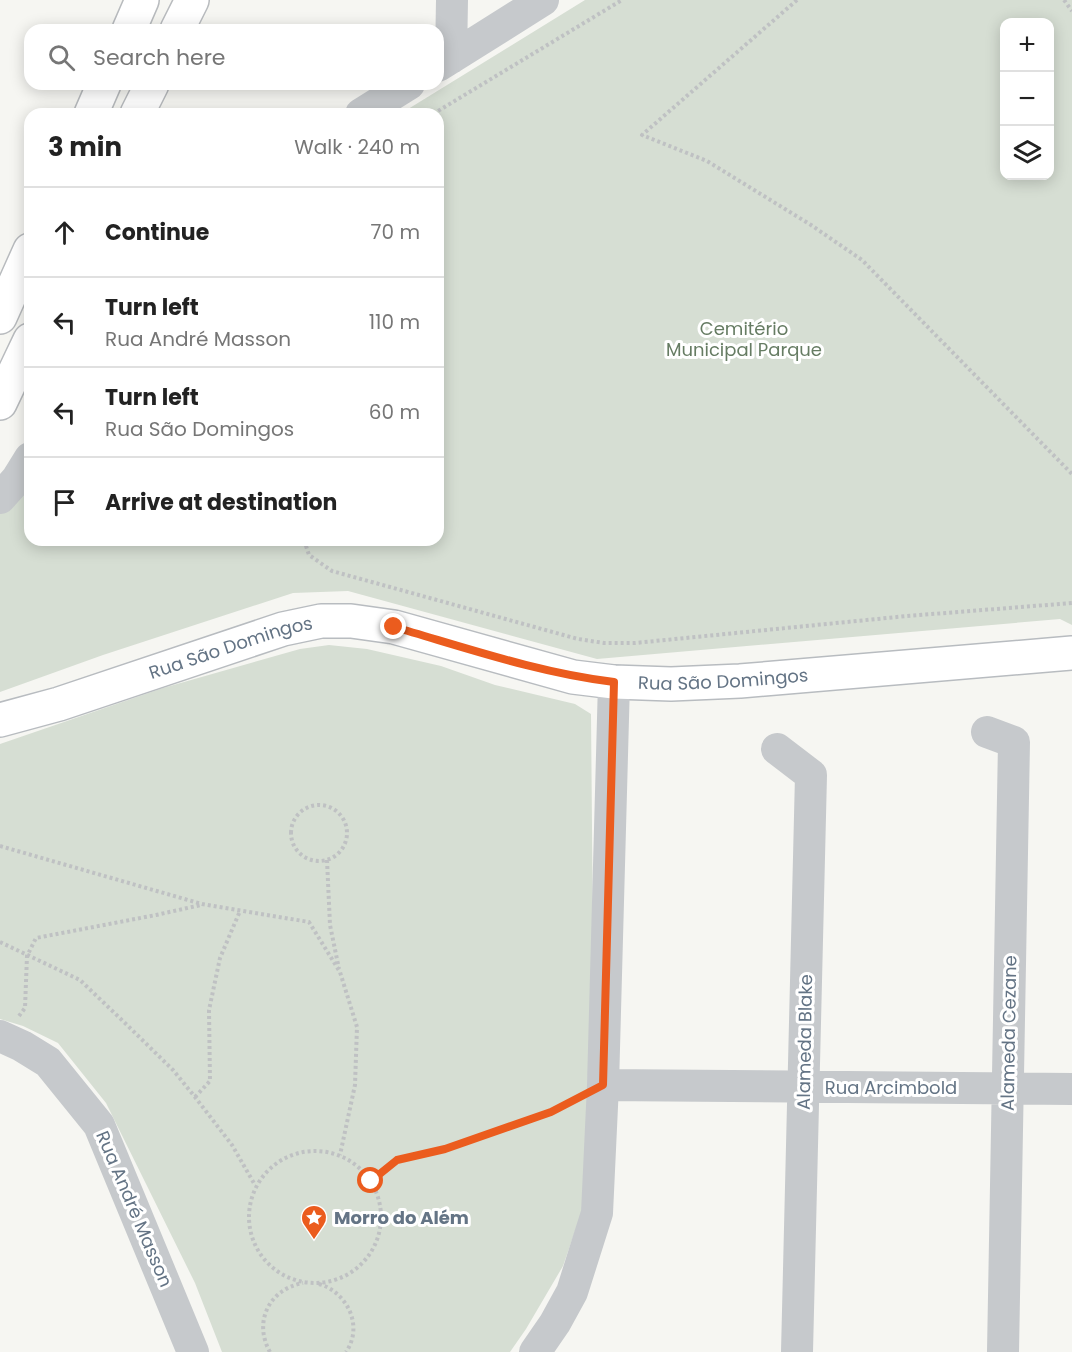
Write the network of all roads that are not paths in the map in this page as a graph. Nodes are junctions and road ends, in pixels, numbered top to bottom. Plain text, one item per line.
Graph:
1 (142, 0) edge
2 (192, 0) edge
3 (452, 0) edge
4 (543, 0) edge
5 (132, 24) edge
6 (180, 24) edge
7 (445, 62) edge
8 (101, 90) edge
9 (149, 90) edge
10 (399, 90) edge
11 (94, 108) edge
12 (140, 108) edge
13 (371, 108) edge
14 (24, 263) edge
15 (0, 317) edge
16 (24, 353) edge
17 (0, 403) edge
18 (24, 468) edge
19 (0, 498) edge
20 (1072, 652) edge
21 (614, 682) junction
22 (0, 720) edge
23 (987, 732) dead end
24 (777, 749) dead end
25 (7, 1031) edge
26 (603, 1085) junction
27 (803, 1087) junction
28 (1008, 1088) junction
29 (1072, 1089) edge
30 (193, 1352) edge
31 (534, 1352) edge
32 (797, 1352) edge
33 (1003, 1352) edge

1 - 5 main road
2 - 6 main road
3 - 7 street
4 - 7 street
8 - 11 main road
9 - 12 main road
10 - 13 street
14 - 15 main road
16 - 17 main road
18 - 19 street
20 - 21 main road, Rua São Domingos
21 - 22 main road, Rua São Domingos
21 - 26 street
23 - 28 street, Alameda Cezane
24 - 27 street, Alameda Blake
25 - 30 street, Rua André Masson
26 - 27 street, Rua Arcimbold
26 - 31 street
27 - 28 street, Rua Arcimbold
27 - 32 street, Alameda Blake
28 - 29 street, Rua Arcimbold
28 - 33 street, Alameda Cezane

